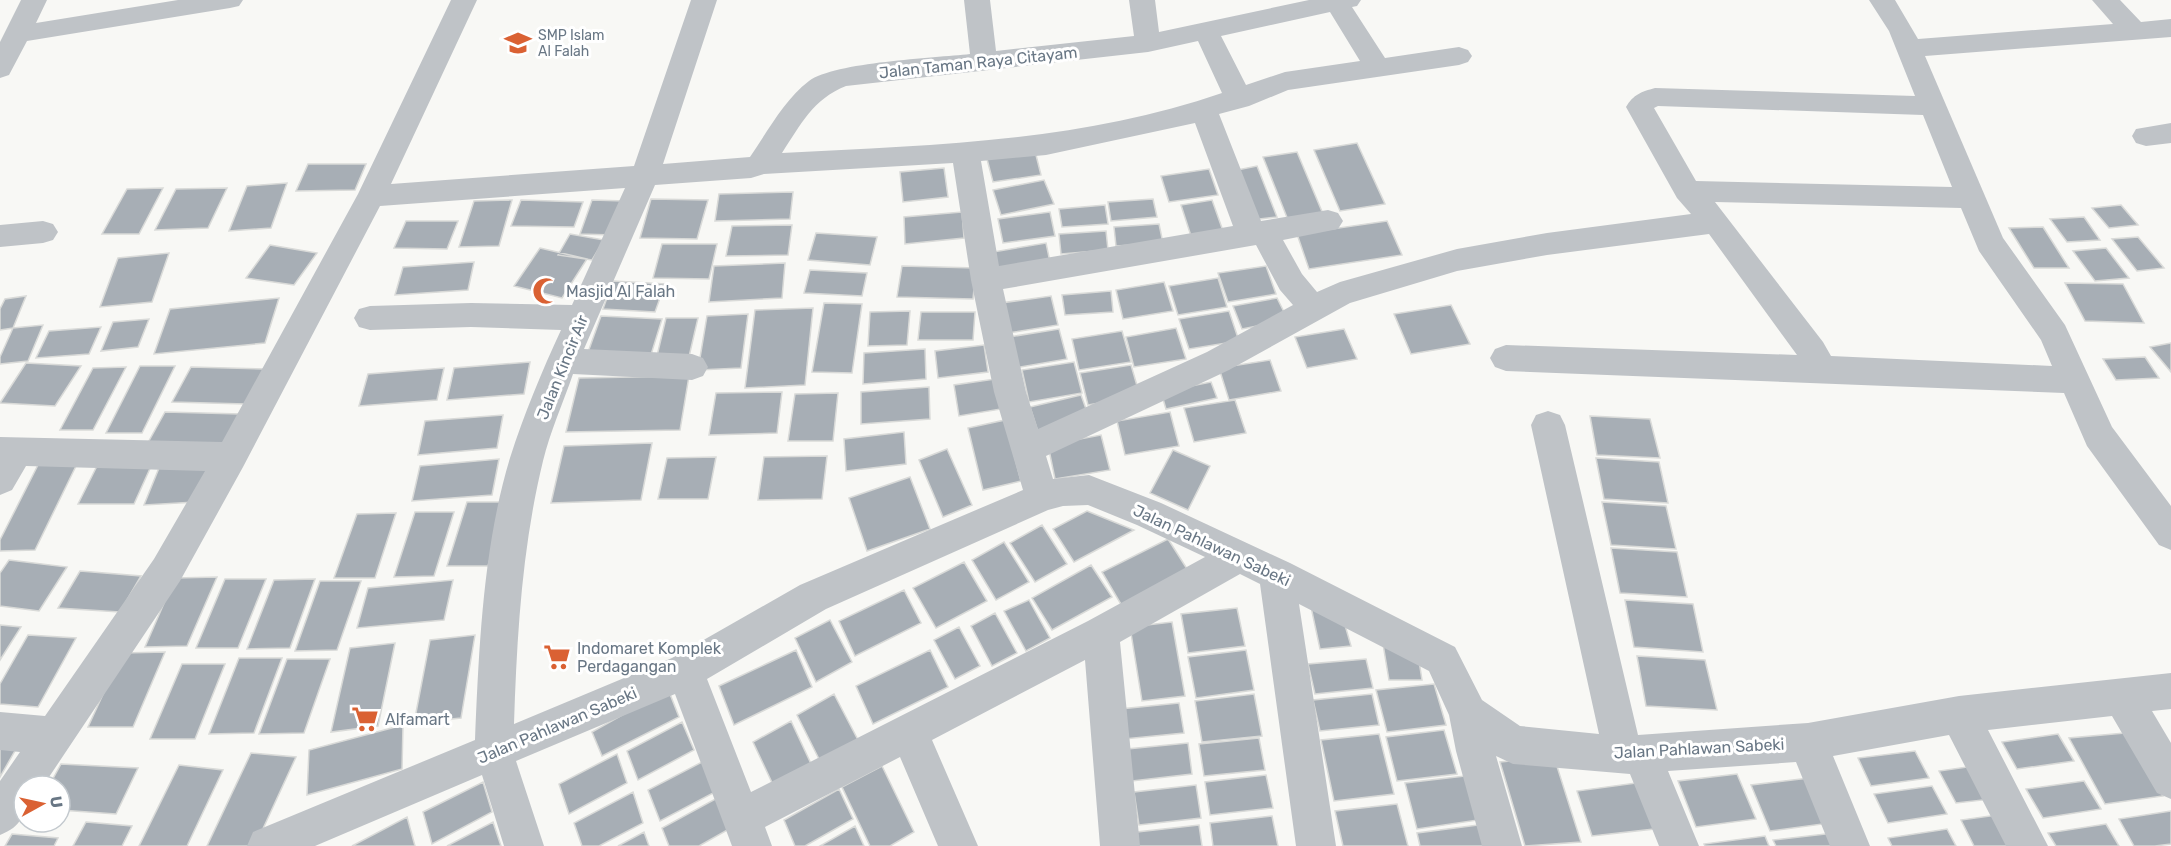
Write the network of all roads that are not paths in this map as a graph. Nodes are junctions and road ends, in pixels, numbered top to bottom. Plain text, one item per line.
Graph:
1 (34, 0) edge
2 (230, 0) edge
3 (464, 0) edge
4 (704, 0) edge
5 (977, 0) edge
6 (1142, 0) edge
7 (1882, 0) edge
8 (2106, 0) edge
9 (1343, 1) edge
10 (2171, 28) edge
11 (1206, 31) junction
12 (2135, 31) junction
13 (19, 34) junction
14 (1148, 43) junction
15 (1909, 48) junction
16 (1459, 56) dead end
17 (984, 61) junction
18 (1377, 67) junction
19 (0, 69) edge
20 (1239, 99) junction
21 (1935, 106) junction
22 (1204, 110) junction
23 (966, 153) junction
24 (760, 164) junction
25 (645, 175) junction
26 (1687, 191) junction
27 (371, 196) junction
28 (1970, 198) junction
29 (1328, 221) dead end
30 (1716, 222) junction
31 (43, 232) dead end
32 (1258, 233) junction
33 (0, 236) edge
34 (986, 280) junction
35 (1312, 307) junction
36 (370, 318) dead end
37 (581, 318) junction
38 (1506, 358) dead end
39 (564, 361) junction
40 (692, 367) dead end
41 (1821, 369) junction
42 (2075, 380) junction
43 (1548, 425) dead end
44 (1028, 449) junction
45 (8, 451) edge
46 (231, 457) junction
47 (0, 480) edge
48 (1042, 497) junction
49 (2171, 534) edge
50 (1238, 557) junction
51 (1277, 574) junction
52 (1101, 633) junction
53 (684, 671) junction
54 (2171, 691) edge
55 (2122, 698) junction
56 (1468, 713) junction
57 (1959, 715) junction
58 (0, 731) edge
59 (909, 732) junction
60 (53, 736) junction
61 (1808, 742) junction
62 (494, 752) junction
63 (1632, 754) junction
64 (2171, 779) edge
65 (0, 815) edge
66 (746, 832) edge
67 (322, 834) edge
68 (267, 846) edge
69 (524, 846) edge
70 (958, 846) edge
71 (1120, 846) edge
72 (1316, 846) edge
73 (1502, 846) edge
74 (1678, 846) edge
75 (1850, 846) edge
76 (2028, 846) edge

1 - 13 street
2 - 13 street
3 - 27 street
4 - 25 street, Jalan Kincir Air
5 - 17 street
6 - 14 street
7 - 15 street
8 - 12 street
9 - 11 street, Jalan Taman Raya Citayam
9 - 18 street
10 - 12 street
11 - 14 street, Jalan Taman Raya Citayam
11 - 20 street
12 - 15 street
13 - 19 street
14 - 17 street, Jalan Taman Raya Citayam
15 - 21 street
16 - 18 street
17 - 24 street, Jalan Taman Raya Citayam
18 - 20 street
20 - 22 street
21 - 26 street
21 - 28 street
22 - 23 street
22 - 32 street
23 - 24 street
23 - 34 street
24 - 25 street
25 - 27 street
25 - 37 street, Jalan Kincir Air
26 - 28 street
26 - 30 street
27 - 46 street
28 - 42 street
29 - 32 street
30 - 35 street
30 - 41 street
31 - 33 street
32 - 34 street
32 - 35 street
34 - 44 street
35 - 44 street
36 - 37 street
37 - 39 street, Jalan Kincir Air
38 - 41 street
39 - 40 street
39 - 62 street, Jalan Kincir Air
41 - 42 street
42 - 49 street
43 - 63 street
44 - 48 street
45 - 46 street
45 - 47 street
46 - 60 street
48 - 50 street, Jalan Pahlawan Sabeki
48 - 53 street, Jalan Pahlawan Sabeki
50 - 51 street, Jalan Pahlawan Sabeki
50 - 52 street
51 - 56 street, Jalan Pahlawan Sabeki
51 - 72 street
52 - 59 street
52 - 71 street
53 - 62 street, Jalan Pahlawan Sabeki
53 - 66 street
54 - 55 street, Jalan Pahlawan Sabeki
55 - 57 street, Jalan Pahlawan Sabeki
55 - 64 street
56 - 63 street, Jalan Pahlawan Sabeki
56 - 73 street
57 - 61 street, Jalan Pahlawan Sabeki
57 - 76 street
58 - 60 street
59 - 66 street
59 - 70 street
60 - 65 street
61 - 63 street, Jalan Pahlawan Sabeki
61 - 75 street
62 - 67 street, Jalan Pahlawan Sabeki
62 - 69 street, Jalan Kincir Air
63 - 74 street
67 - 68 street, Jalan Pahlawan Sabeki

